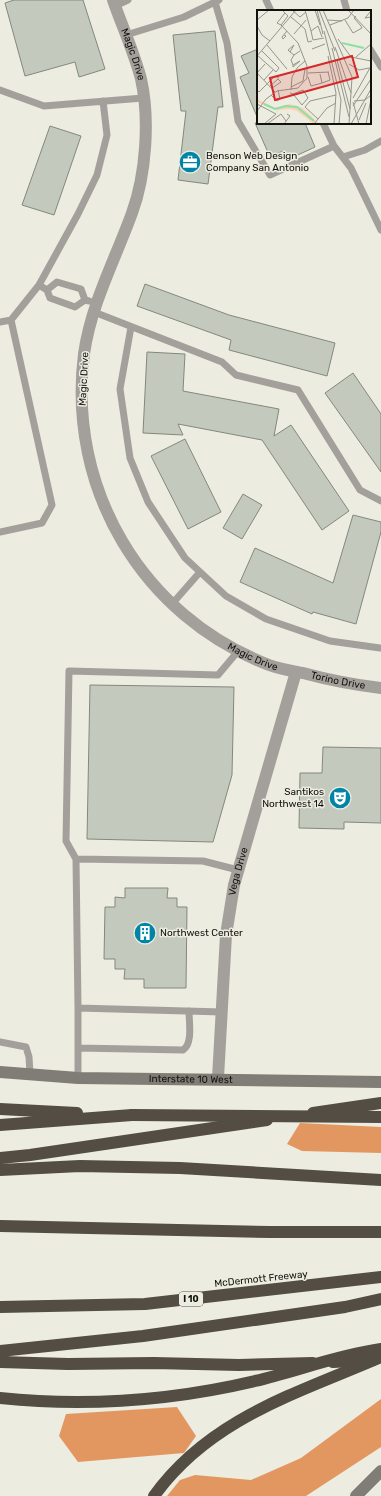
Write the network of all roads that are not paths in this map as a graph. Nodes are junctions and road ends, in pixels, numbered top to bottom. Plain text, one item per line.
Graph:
1 (128, 0) edge
2 (266, 0) edge
3 (344, 0) edge
4 (217, 1) edge
5 (114, 3) edge
6 (271, 10) edge
7 (347, 10) edge
8 (126, 35) junction
9 (371, 51) edge
10 (381, 68) edge
11 (0, 90) edge
12 (143, 98) junction
13 (103, 101) junction
14 (323, 124) edge
15 (381, 141) edge
16 (334, 146) junction
17 (343, 157) junction
18 (381, 230) edge
19 (39, 285) junction
20 (47, 290) junction
21 (92, 305) junction
22 (11, 320) junction
23 (0, 322) edge
24 (131, 327) junction
25 (381, 501) edge
26 (0, 532) edge
27 (200, 572) junction
28 (172, 604) junction
29 (380, 648) dead end
30 (239, 650) junction
31 (296, 672) junction
32 (381, 688) edge
33 (76, 859) junction
34 (238, 870) junction
35 (78, 1008) junction
36 (189, 1011) junction
37 (222, 1012) junction
38 (0, 1042) edge
39 (78, 1048) junction
40 (0, 1072) edge
41 (30, 1074) junction
42 (78, 1078) junction
43 (218, 1078) junction
44 (381, 1082) edge
45 (381, 1103) edge
46 (0, 1109) edge
47 (132, 1115) junction
48 (381, 1117) edge
49 (0, 1125) edge
50 (0, 1158) edge
51 (0, 1170) edge
52 (381, 1180) edge
53 (0, 1226) edge
54 (381, 1232) edge
55 (381, 1278) edge
56 (381, 1298) edge
57 (0, 1308) edge
58 (381, 1349) edge
59 (0, 1351) edge
60 (381, 1359) edge
61 (0, 1362) edge
62 (0, 1398) edge
63 (381, 1471) edge
64 (154, 1496) edge
65 (356, 1496) edge

1 - 5 lane
2 - 6 lane
3 - 7 lane
4 - 8 lane
4 - 16 lane
5 - 8 street, Magic Drive
8 - 12 street, Magic Drive
9 - 10 lane
11 - 13 lane
12 - 13 lane
12 - 21 street, Magic Drive
13 - 19 lane
14 - 16 lane
15 - 17 lane
16 - 17 lane
17 - 18 lane
19 - 20 lane
19 - 22 lane
20 - 21 lane
20 - 21 lane
21 - 24 lane
21 - 28 street, Magic Drive
22 - 23 lane
22 - 26 lane
24 - 25 lane
24 - 27 lane
27 - 28 lane
27 - 29 lane
28 - 30 street, Magic Drive
30 - 31 street, Magic Drive
30 - 33 lane
31 - 32 street, Torino Drive
31 - 34 street, Vega Drive
33 - 34 lane
33 - 35 lane
34 - 37 street, Vega Drive
35 - 36 lane
35 - 39 lane
36 - 37 lane
36 - 39 lane
37 - 43 street, Vega Drive
38 - 41 lane
39 - 42 lane
40 - 41 main road, Interstate 10 West
41 - 42 main road, Interstate 10 West
42 - 43 main road, Interstate 10 West
43 - 44 main road, Interstate 10 West
45 - 50 highway
46 - 47 highway
47 - 48 highway, bridge
47 - 49 highway
51 - 52 highway
53 - 54 highway
55 - 57 highway, McDermott Freeway / I 10
56 - 59 highway
58 - 62 highway, bridge
60 - 61 highway
60 - 64 highway, bridge
63 - 65 main road

